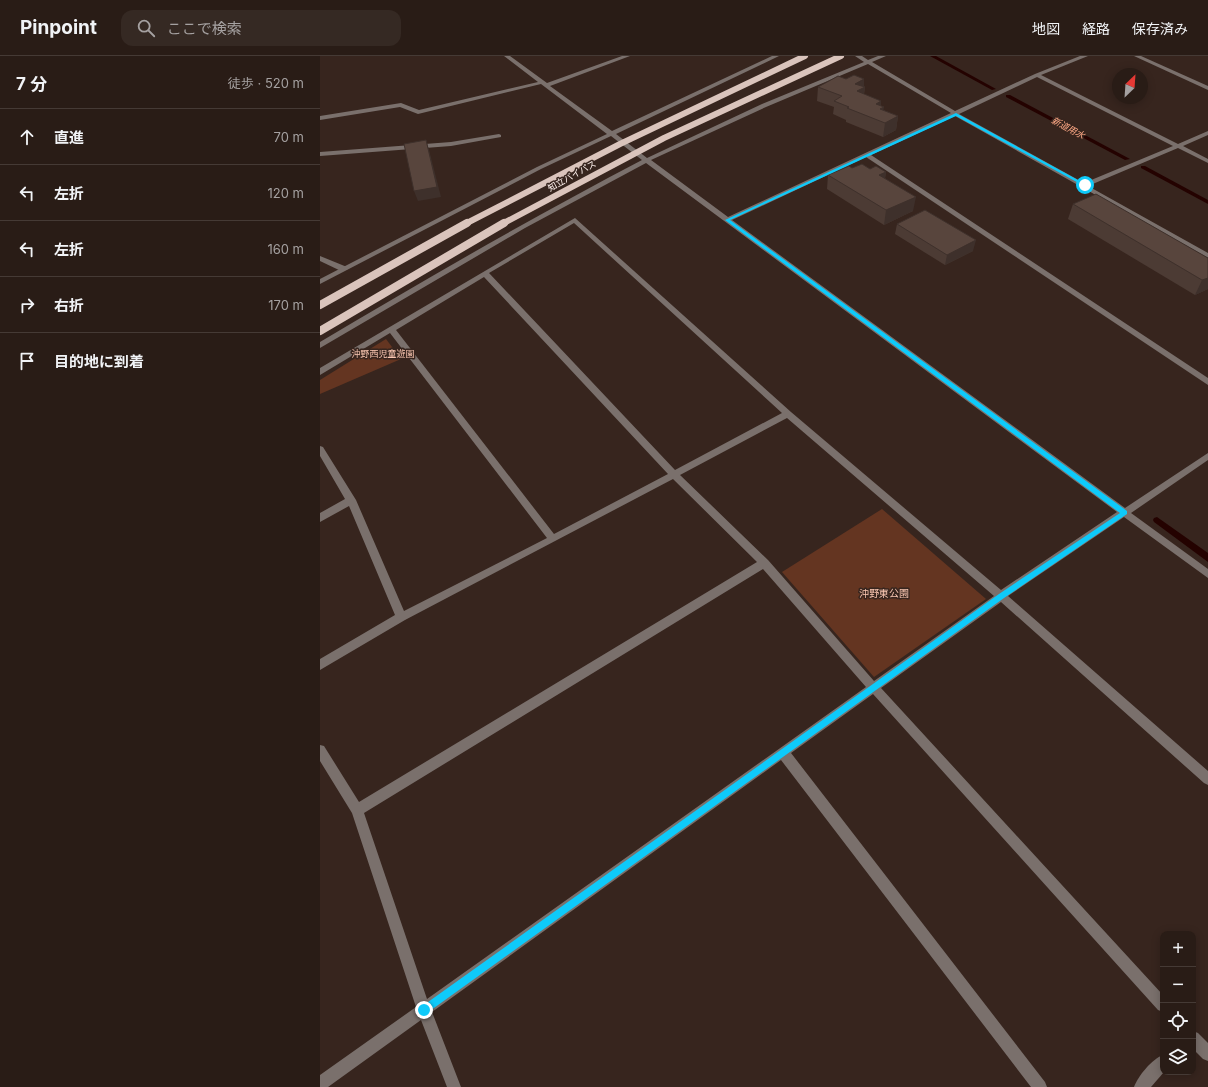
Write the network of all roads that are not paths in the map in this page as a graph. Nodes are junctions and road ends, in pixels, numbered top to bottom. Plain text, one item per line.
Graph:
1 (507, 56) edge
2 (626, 56) edge
3 (776, 56) edge
4 (805, 56) edge
5 (841, 56) edge
6 (858, 56) edge
7 (883, 56) edge
8 (1085, 56) edge
9 (1138, 56) edge
10 (868, 62) junction
11 (1036, 75) junction
12 (545, 84) junction
13 (1208, 88) edge
14 (956, 114) junction
15 (320, 118) edge
16 (1208, 133) edge
17 (612, 134) junction
18 (499, 136) dead end
19 (1176, 145) junction
20 (320, 154) edge
21 (867, 155) junction
22 (647, 160) junction
23 (1208, 161) edge
24 (1085, 185) junction
25 (727, 220) junction
26 (1208, 256) edge
27 (320, 258) edge
28 (344, 269) junction
29 (485, 273) junction
30 (320, 282) edge
31 (320, 305) edge
32 (391, 329) junction
33 (320, 330) edge
34 (320, 345) edge
35 (320, 372) edge
36 (1208, 382) edge
37 (788, 414) junction
38 (320, 449) edge
39 (1208, 456) edge
40 (673, 474) junction
41 (351, 500) junction
42 (1125, 513) junction
43 (320, 518) edge
44 (553, 539) junction
45 (764, 563) junction
46 (1208, 574) edge
47 (1001, 596) junction
48 (401, 617) junction
49 (320, 665) edge
50 (874, 688) junction
51 (320, 750) edge
52 (783, 753) junction
53 (1208, 779) edge
54 (357, 810) junction
55 (1161, 1003) edge
56 (424, 1010) junction
57 (1194, 1039) edge
58 (1208, 1054) edge
59 (1160, 1065) edge
60 (320, 1084) edge
61 (454, 1087) edge
62 (1040, 1087) edge
63 (1141, 1087) edge

1 - 12 street
2 - 12 street
3 - 17 street
4 - 31 highway, 知立バイパス, bridge
5 - 33 highway, 知立バイパス, bridge
6 - 10 street
7 - 10 street
8 - 11 street
9 - 13 street
10 - 14 street
10 - 22 street
11 - 14 street
11 - 19 street
12 - 15 street
12 - 17 street
14 - 21 street
14 - 24 street
16 - 19 street
17 - 22 street
17 - 28 street
18 - 20 street
19 - 23 street
19 - 24 street
21 - 25 street
21 - 36 street
22 - 25 street
22 - 34 street
24 - 26 street
25 - 42 street
27 - 28 street
28 - 30 street
29 - 32 street
29 - 37 street
29 - 40 street
32 - 35 street
32 - 44 street
37 - 40 street
37 - 47 street
38 - 41 street
39 - 42 street
40 - 44 street
40 - 45 street
41 - 43 street
41 - 48 street
42 - 46 street
42 - 47 street
44 - 48 street
45 - 50 street
45 - 54 street
47 - 50 street
47 - 53 street
48 - 49 street
50 - 52 street
50 - 55 street
51 - 54 street
52 - 56 street
52 - 62 street
54 - 56 street
56 - 60 street
56 - 61 street
57 - 58 street
59 - 63 street

